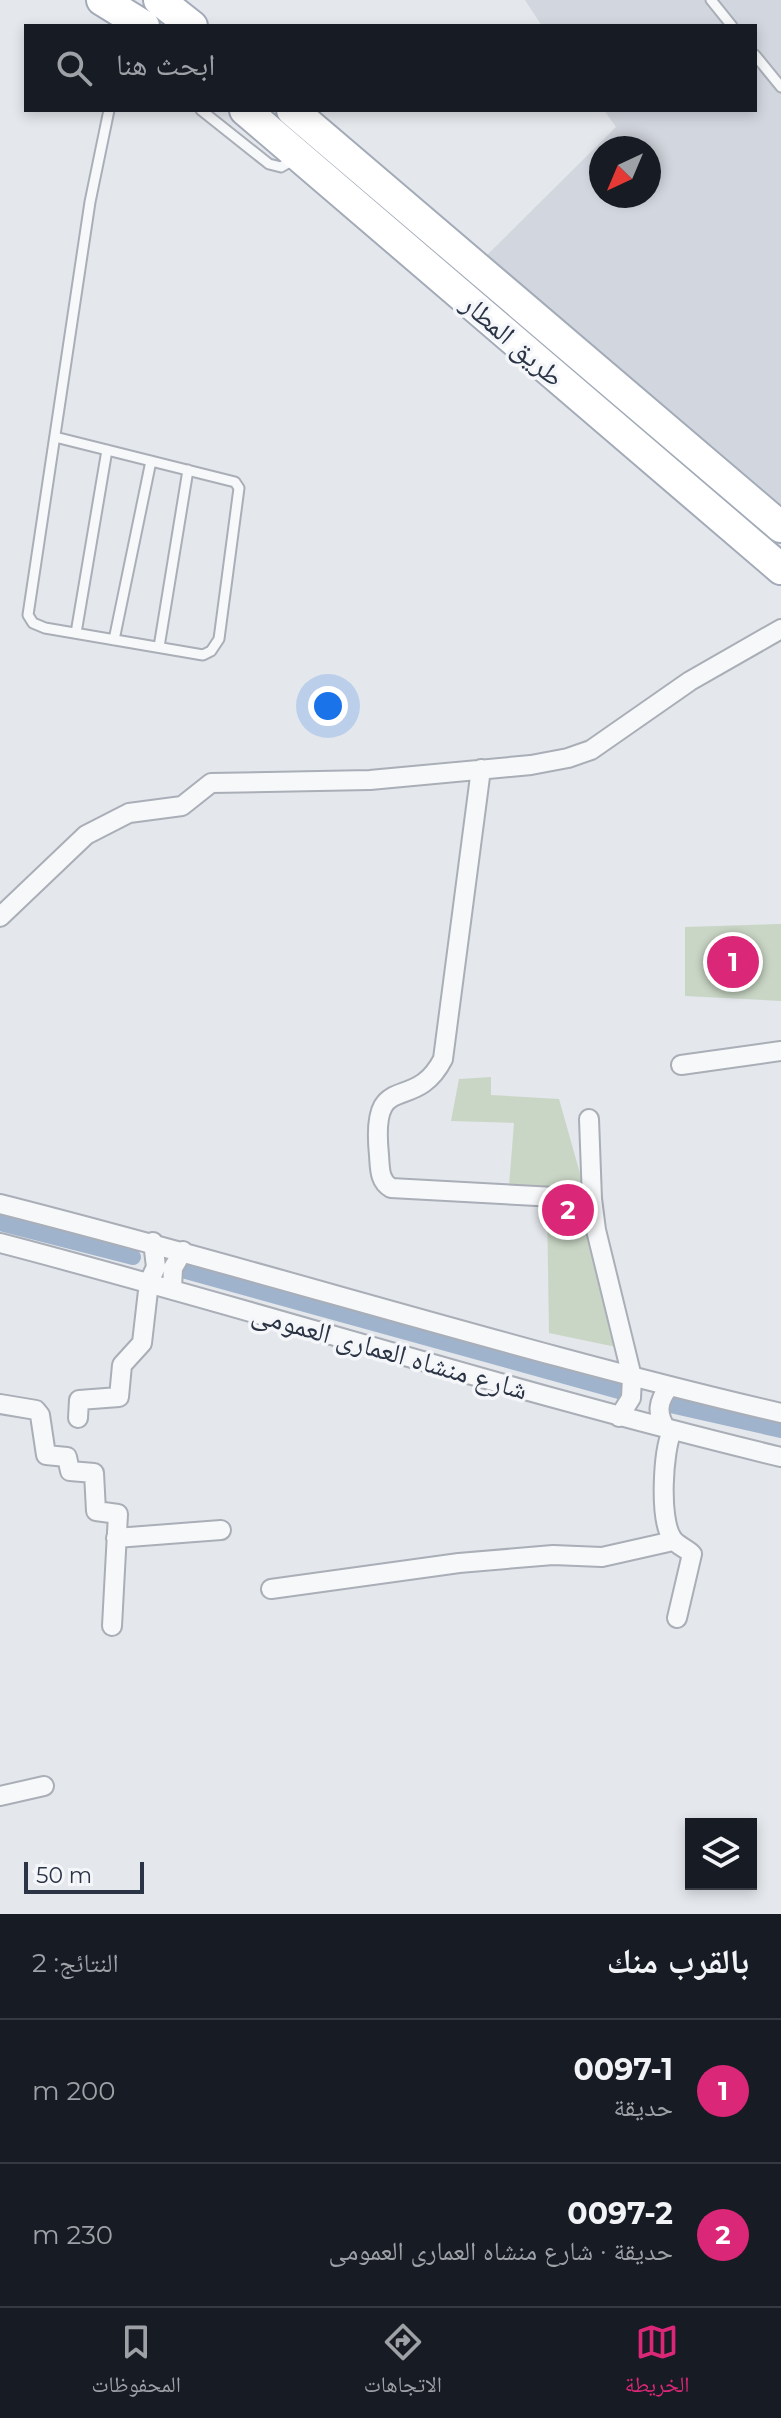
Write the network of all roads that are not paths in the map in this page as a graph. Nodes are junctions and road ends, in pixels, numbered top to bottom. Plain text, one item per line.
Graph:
1 (102, 0) edge
2 (159, 0) edge
3 (711, 0) edge
4 (141, 24) edge
5 (189, 24) edge
6 (730, 24) edge
7 (757, 57) edge
8 (781, 87) edge
9 (109, 112) edge
10 (204, 112) edge
11 (247, 112) edge
12 (294, 112) edge
13 (299, 156) junction
14 (55, 437) junction
15 (107, 450) junction
16 (151, 461) junction
17 (188, 470) junction
18 (781, 527) edge
19 (781, 569) edge
20 (781, 629) edge
21 (76, 633) junction
22 (114, 640) junction
23 (159, 647) junction
24 (481, 769) junction
25 (0, 917) edge
26 (781, 1051) edge
27 (681, 1065) dead end
28 (589, 1119) dead end
29 (592, 1199) junction
30 (0, 1204) edge
31 (153, 1242) junction
32 (0, 1243) edge
33 (183, 1251) junction
34 (149, 1282) junction
35 (172, 1289) junction
36 (632, 1377) junction
37 (669, 1387) junction
38 (0, 1404) edge
39 (781, 1413) edge
40 (619, 1417) junction
41 (78, 1418) dead end
42 (669, 1430) junction
43 (781, 1457) edge
44 (221, 1530) dead end
45 (116, 1538) junction
46 (673, 1541) junction
47 (271, 1589) dead end
48 (677, 1618) dead end
49 (112, 1626) dead end
50 (44, 1786) dead end
51 (0, 1796) edge

1 - 4 main road
2 - 5 main road
3 - 6 lane
7 - 8 lane
9 - 14 lane
10 - 13 lane
11 - 13 main road, طريق المطار
12 - 18 main road, طريق المطار
13 - 19 main road, طريق المطار
14 - 15 lane
14 - 21 lane
15 - 16 lane
15 - 21 lane
16 - 17 lane
16 - 22 lane
17 - 23 lane
17 - 23 lane
20 - 24 street
21 - 22 lane
22 - 23 lane
24 - 25 street
24 - 29 street
26 - 27 street
28 - 29 street
29 - 36 street
30 - 31 street, شارع منشاه العمارى العمومى
31 - 33 street, شارع منشاه العمارى العمومى
31 - 34 street
32 - 34 street, شارع منشاه العمارى العمومى
33 - 35 street
33 - 36 street, شارع منشاه العمارى العمومى
34 - 35 street, شارع منشاه العمارى العمومى
34 - 41 street
35 - 40 street, شارع منشاه العمارى العمومى
36 - 37 street, شارع منشاه العمارى العمومى
36 - 40 street
37 - 39 street, شارع منشاه العمارى العمومى
37 - 42 street
38 - 45 street
40 - 42 street, شارع منشاه العمارى العمومى
42 - 43 street, شارع منشاه العمارى العمومى
42 - 46 street
44 - 45 street
45 - 49 street
46 - 47 street
46 - 48 street
50 - 51 street

